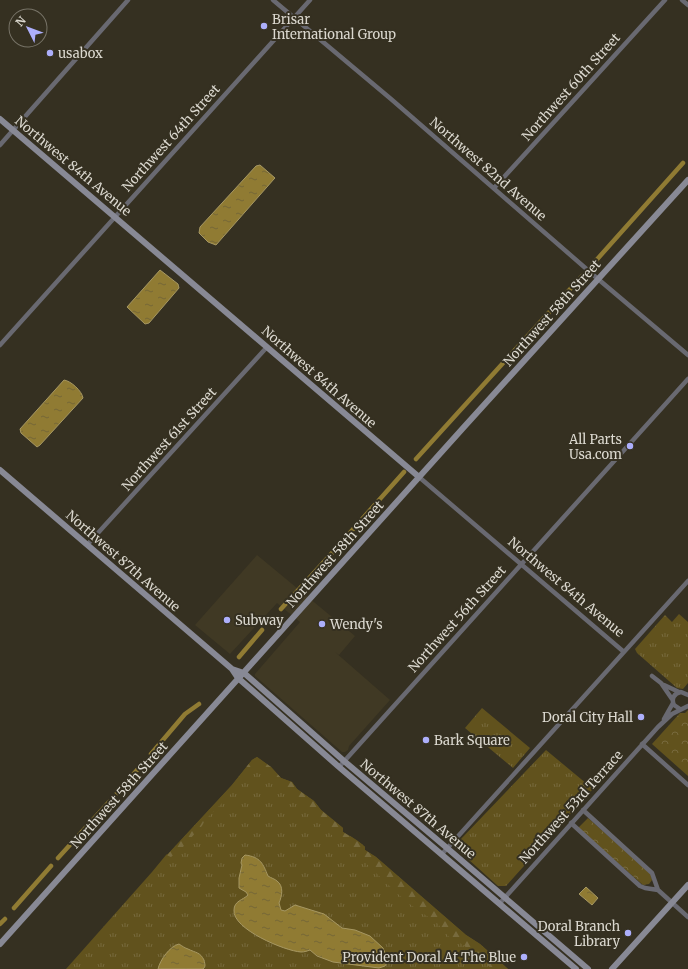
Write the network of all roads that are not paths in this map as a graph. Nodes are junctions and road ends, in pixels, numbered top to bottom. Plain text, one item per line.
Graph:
1 (128, 0) edge
2 (274, 0) edge
3 (310, 0) edge
4 (665, 0) edge
5 (682, 0) edge
6 (688, 5) edge
7 (294, 18) junction
8 (0, 119) edge
9 (13, 130) junction
10 (0, 145) edge
11 (688, 180) edge
12 (494, 188) junction
13 (116, 216) junction
14 (598, 279) junction
15 (0, 344) edge
16 (267, 348) junction
17 (688, 355) edge
18 (688, 378) edge
19 (0, 470) edge
20 (420, 477) junction
21 (87, 545) junction
22 (522, 564) junction
23 (688, 581) edge
24 (624, 652) junction
25 (232, 669) junction
26 (244, 672) junction
27 (652, 676) dead end
28 (238, 678) junction
29 (661, 683) junction
30 (685, 692) edge
31 (672, 701) junction
32 (688, 706) edge
33 (680, 710) junction
34 (658, 726) junction
35 (642, 744) junction
36 (344, 761) junction
37 (339, 767) junction
38 (688, 785) edge
39 (583, 810) junction
40 (571, 823) junction
41 (447, 848) junction
42 (442, 854) junction
43 (654, 878) junction
44 (688, 885) edge
45 (645, 888) junction
46 (658, 890) junction
47 (505, 897) junction
48 (672, 902) junction
49 (500, 903) junction
50 (688, 917) edge
51 (0, 944) edge
52 (576, 969) edge
53 (588, 969) edge
54 (612, 969) edge

1 - 9 street
2 - 7 street, Northwest 82nd Avenue
3 - 7 street, Northwest 64th Street
4 - 12 street, Northwest 60th Street
5 - 6 street
7 - 12 street, Northwest 82nd Avenue
7 - 13 street, Northwest 64th Street
8 - 9 main road, Northwest 84th Avenue
9 - 10 street
9 - 13 main road, Northwest 84th Avenue
11 - 14 main road, Northwest 58th Street
12 - 14 street, Northwest 82nd Avenue
13 - 15 street, Northwest 64th Street
13 - 16 main road, Northwest 84th Avenue
14 - 17 street, Northwest 82nd Avenue
14 - 20 main road, Northwest 58th Street
16 - 20 main road, Northwest 84th Avenue
16 - 21 street, Northwest 61st Street
18 - 22 street, Northwest 56th Street
19 - 21 main road, Northwest 87th Avenue
20 - 22 street, Northwest 84th Avenue
20 - 26 main road, Northwest 58th Street
21 - 25 main road, Northwest 87th Avenue
22 - 24 street, Northwest 84th Avenue
22 - 36 street, Northwest 56th Street
23 - 24 street
24 - 41 street
25 - 26 main road, Northwest 87th Avenue
25 - 28 main road, Northwest 87th Avenue
26 - 28 main road, Northwest 58th Street
26 - 36 main road, Northwest 87th Avenue
27 - 29 street
28 - 37 main road, Northwest 87th Avenue
28 - 51 main road, Northwest 58th Street
29 - 30 street
29 - 31 street
30 - 31 street, Northwest 53rd Terrace
31 - 33 street
31 - 34 street, Northwest 53rd Terrace
32 - 33 street, Northwest 53rd Terrace
33 - 34 street, Northwest 53rd Terrace
34 - 35 street, Northwest 53rd Terrace
35 - 38 street
35 - 39 street, Northwest 53rd Terrace
36 - 37 street, Northwest 56th Street
36 - 41 main road, Northwest 87th Avenue
37 - 42 main road, Northwest 87th Avenue
39 - 40 street, Northwest 53rd Terrace
39 - 43 street
40 - 45 street
40 - 47 street, Northwest 53rd Terrace
41 - 42 street
41 - 47 main road, Northwest 87th Avenue
42 - 49 main road, Northwest 87th Avenue
43 - 45 street
43 - 46 street
44 - 48 main road
45 - 46 street
46 - 48 street
47 - 49 street, Northwest 53rd Terrace
47 - 53 main road, Northwest 87th Avenue
48 - 50 street
48 - 54 main road
49 - 52 main road, Northwest 87th Avenue

